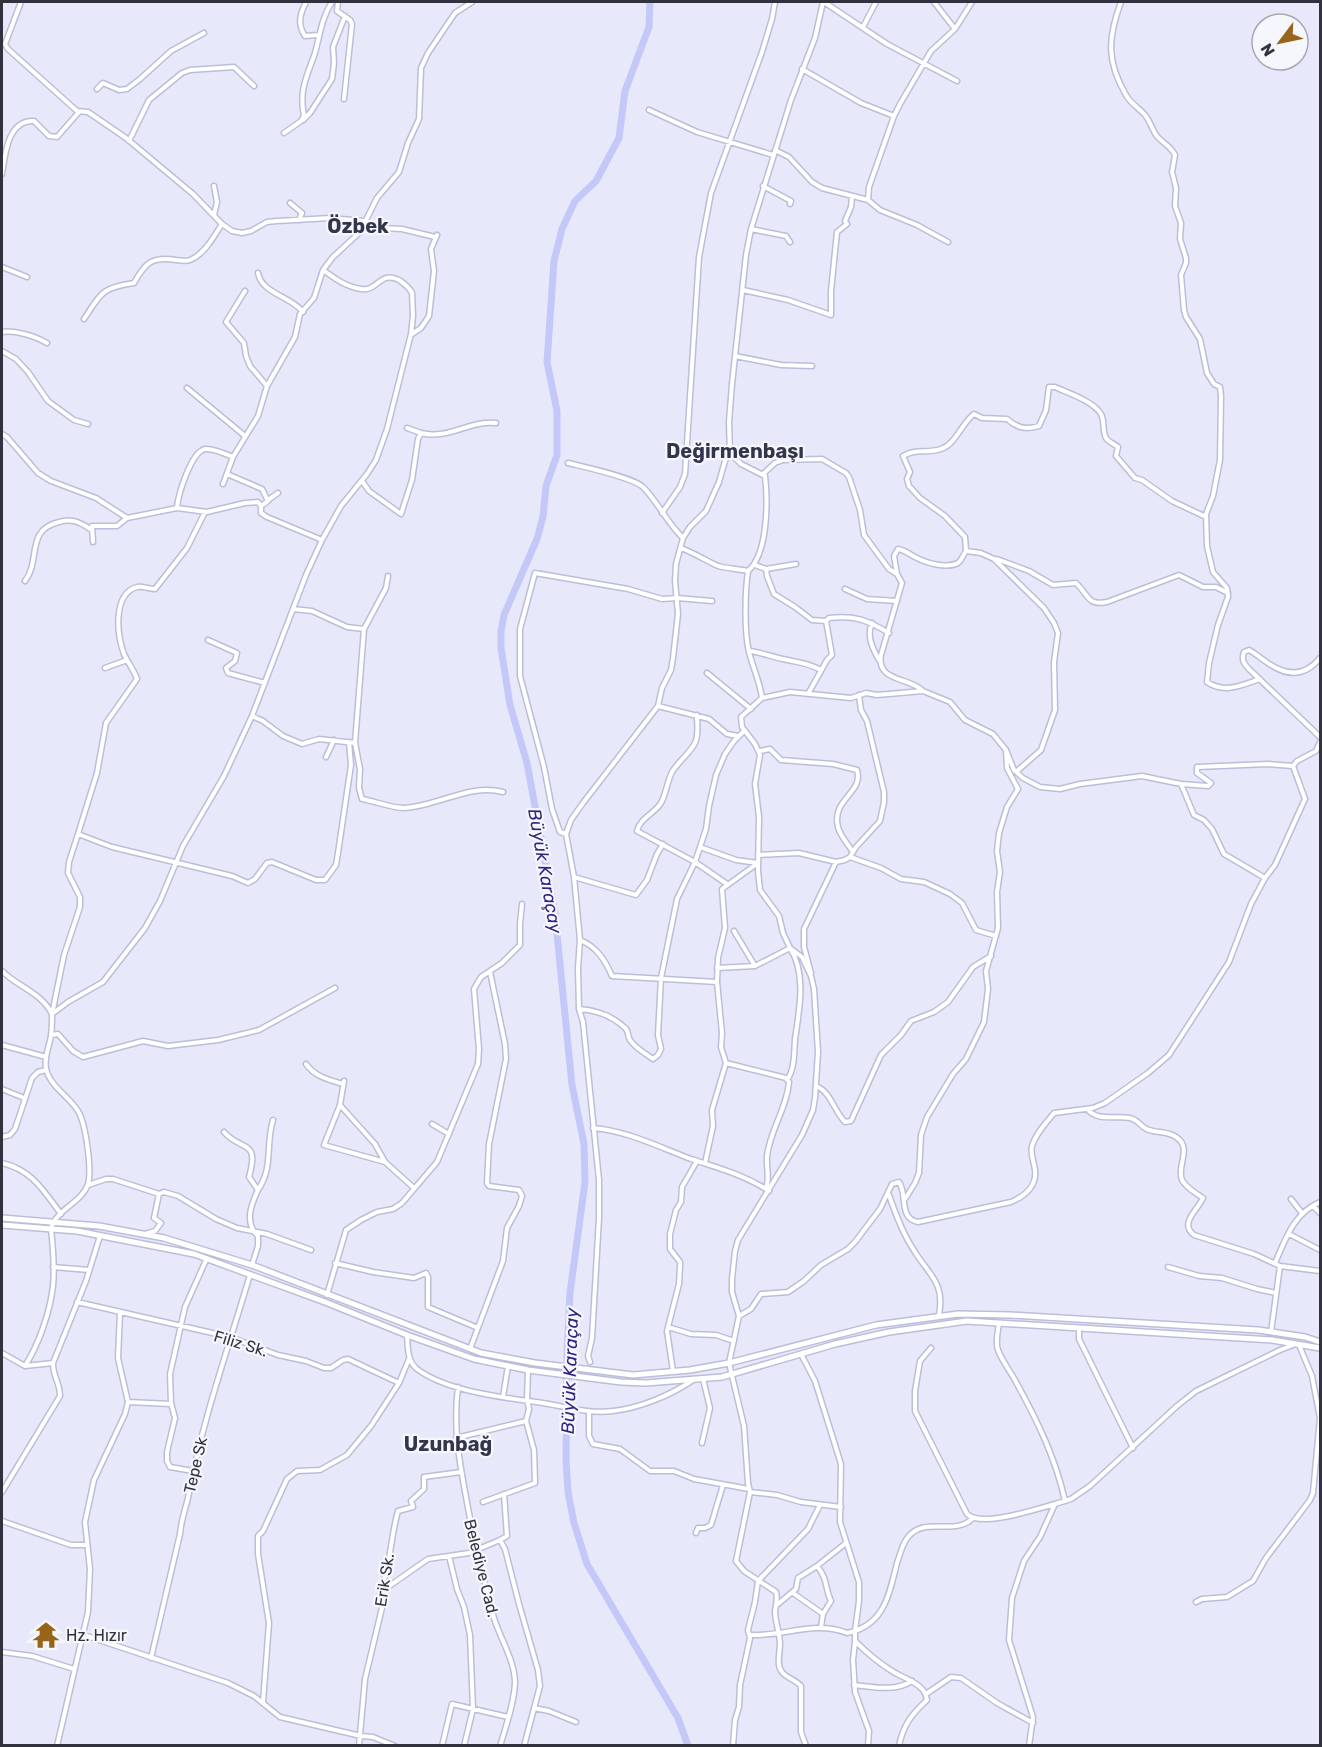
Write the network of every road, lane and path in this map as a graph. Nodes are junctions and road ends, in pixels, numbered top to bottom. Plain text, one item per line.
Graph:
1 (21, 2) edge
2 (306, 2) edge
3 (332, 2) edge
4 (338, 2) edge
5 (472, 2) edge
6 (775, 2) edge
7 (823, 2) edge
8 (876, 2) edge
9 (934, 2) edge
10 (972, 2) edge
11 (1121, 2) edge
12 (345, 16) junction
13 (863, 27) junction
14 (955, 28) junction
15 (204, 33) dead end
16 (318, 35) junction
17 (926, 63) junction
18 (802, 69) junction
19 (957, 81) dead end
20 (254, 86) dead end
21 (97, 89) dead end
22 (344, 99) dead end
23 (648, 110) dead end
24 (79, 111) junction
25 (894, 116) junction
26 (301, 121) junction
27 (284, 133) dead end
28 (128, 142) junction
29 (728, 142) junction
30 (775, 150) junction
31 (773, 155) junction
32 (2, 174) edge
33 (214, 186) dead end
34 (763, 186) junction
35 (852, 196) junction
36 (868, 200) junction
37 (290, 203) dead end
38 (789, 204) dead end
39 (214, 215) junction
40 (299, 219) junction
41 (365, 221) junction
42 (222, 224) junction
43 (362, 227) junction
44 (751, 229) junction
45 (790, 242) dead end
46 (948, 242) dead end
47 (2, 267) edge
48 (323, 270) junction
49 (258, 273) dead end
50 (27, 277) dead end
51 (743, 290) junction
52 (245, 291) dead end
53 (303, 312) junction
54 (84, 319) dead end
55 (2, 332) edge
56 (411, 334) junction
57 (47, 343) dead end
58 (2, 351) edge
59 (735, 357) junction
60 (812, 366) dead end
61 (267, 386) junction
62 (187, 388) dead end
63 (496, 423) dead end
64 (88, 424) dead end
65 (407, 428) dead end
66 (421, 432) junction
67 (2, 434) edge
68 (245, 436) junction
69 (730, 453) junction
70 (233, 457) junction
71 (568, 464) dead end
72 (227, 474) junction
73 (762, 474) junction
74 (362, 481) junction
75 (223, 484) dead end
76 (278, 493) dead end
77 (267, 501) junction
78 (261, 506) junction
79 (177, 508) junction
80 (205, 512) junction
81 (662, 513) junction
82 (1206, 517) junction
83 (127, 518) junction
84 (91, 529) junction
85 (683, 538) junction
86 (322, 540) junction
87 (93, 542) dead end
88 (681, 548) junction
89 (966, 551) junction
90 (994, 558) junction
91 (796, 564) dead end
92 (755, 565) junction
93 (766, 569) junction
94 (748, 571) junction
95 (897, 574) junction
96 (388, 576) dead end
97 (25, 581) dead end
98 (845, 589) dead end
99 (1228, 593) junction
100 (677, 598) junction
101 (712, 601) dead end
102 (897, 601) junction
103 (293, 609) junction
104 (826, 621) junction
105 (872, 623) junction
106 (364, 630) junction
107 (888, 633) junction
108 (207, 640) dead end
109 (749, 651) junction
110 (1320, 658) edge
111 (127, 660) junction
112 (880, 661) junction
113 (105, 668) dead end
114 (821, 670) junction
115 (707, 673) dead end
116 (1260, 679) junction
117 (265, 683) junction
118 (923, 691) junction
119 (808, 694) junction
120 (859, 695) junction
121 (762, 698) junction
122 (658, 706) junction
123 (752, 709) junction
124 (697, 715) junction
125 (252, 716) junction
126 (744, 731) junction
127 (738, 736) junction
128 (1320, 737) edge
129 (334, 740) junction
130 (349, 742) junction
131 (1320, 742) edge
132 (356, 743) junction
133 (1006, 750) junction
134 (759, 751) junction
135 (326, 757) dead end
136 (1293, 766) junction
137 (1016, 772) junction
138 (1181, 784) junction
139 (503, 792) dead end
140 (78, 834) junction
141 (566, 834) junction
142 (663, 844) junction
143 (700, 847) junction
144 (852, 854) junction
145 (758, 855) junction
146 (176, 862) junction
147 (695, 862) junction
148 (836, 862) junction
149 (758, 863) junction
150 (574, 877) junction
151 (1265, 878) junction
152 (727, 884) junction
153 (522, 904) dead end
154 (734, 931) dead end
155 (996, 936) junction
156 (580, 940) junction
157 (790, 948) junction
158 (991, 956) junction
159 (755, 966) junction
160 (717, 968) junction
161 (2, 971) edge
162 (489, 972) junction
163 (811, 976) junction
164 (661, 978) junction
165 (717, 982) junction
166 (335, 988) dead end
167 (579, 1009) junction
168 (52, 1014) junction
169 (51, 1035) junction
170 (2, 1045) edge
171 (46, 1058) junction
172 (726, 1063) junction
173 (306, 1064) dead end
174 (46, 1070) junction
175 (787, 1080) junction
176 (816, 1086) junction
177 (2, 1089) edge
178 (24, 1098) junction
179 (340, 1105) junction
180 (1087, 1109) junction
181 (273, 1120) dead end
182 (432, 1124) dead end
183 (593, 1128) junction
184 (224, 1132) dead end
185 (449, 1134) junction
186 (2, 1137) edge
187 (697, 1161) junction
188 (385, 1162) junction
189 (2, 1163) edge
190 (705, 1163) junction
191 (88, 1185) junction
192 (414, 1188) junction
193 (258, 1190) junction
194 (767, 1190) junction
195 (159, 1194) junction
196 (888, 1194) junction
197 (904, 1199) junction
198 (1291, 1199) dead end
199 (1320, 1202) edge
200 (1313, 1206) junction
201 (1320, 1212) edge
202 (1302, 1213) junction
203 (61, 1214) junction
204 (2, 1218) edge
205 (53, 1221) junction
206 (2, 1225) edge
207 (51, 1229) junction
208 (252, 1230) junction
209 (146, 1234) junction
210 (1288, 1234) junction
211 (100, 1235) junction
212 (312, 1250) dead end
213 (1320, 1250) edge
214 (207, 1258) junction
215 (335, 1263) junction
216 (1275, 1263) junction
217 (252, 1265) junction
218 (1280, 1266) junction
219 (53, 1267) junction
220 (1168, 1267) dead end
221 (89, 1270) junction
222 (1320, 1271) edge
223 (250, 1275) junction
224 (1276, 1293) junction
225 (327, 1296) junction
226 (77, 1302) junction
227 (120, 1313) junction
228 (939, 1315) junction
229 (739, 1316) junction
230 (999, 1322) junction
231 (668, 1327) junction
232 (181, 1328) junction
233 (478, 1328) junction
234 (1079, 1328) junction
235 (1271, 1332) junction
236 (407, 1335) junction
237 (230, 1337) junction
238 (734, 1341) junction
239 (1320, 1342) edge
240 (1299, 1343) junction
241 (931, 1347) dead end
242 (1320, 1348) edge
243 (470, 1349) junction
244 (2, 1353) edge
245 (801, 1353) junction
246 (409, 1359) junction
247 (590, 1362) dead end
248 (53, 1363) junction
249 (729, 1363) junction
250 (25, 1366) junction
251 (508, 1366) junction
252 (528, 1370) junction
253 (674, 1371) junction
254 (731, 1375) junction
255 (703, 1379) junction
256 (693, 1380) junction
257 (399, 1383) junction
258 (458, 1388) junction
259 (503, 1397) junction
260 (529, 1401) junction
261 (128, 1402) junction
262 (171, 1404) junction
263 (589, 1411) junction
264 (526, 1421) junction
265 (456, 1438) junction
266 (702, 1443) dead end
267 (1133, 1448) junction
268 (192, 1471) junction
269 (461, 1472) junction
270 (1318, 1473) edge
271 (723, 1485) junction
272 (749, 1490) junction
273 (2, 1492) edge
274 (504, 1494) junction
275 (483, 1502) dead end
276 (1065, 1502) junction
277 (1055, 1504) junction
278 (820, 1505) junction
279 (841, 1507) junction
280 (972, 1519) junction
281 (2, 1521) edge
282 (696, 1533) dead end
283 (500, 1540) junction
284 (846, 1543) junction
285 (86, 1545) junction
286 (477, 1550) junction
287 (449, 1556) junction
288 (817, 1566) junction
289 (758, 1581) junction
290 (385, 1589) junction
291 (793, 1593) junction
292 (1196, 1602) dead end
293 (776, 1606) junction
294 (823, 1614) junction
295 (821, 1627) junction
296 (855, 1631) junction
297 (780, 1632) junction
298 (81, 1634) junction
299 (750, 1635) junction
300 (855, 1641) junction
301 (2, 1652) edge
302 (151, 1658) junction
303 (74, 1669) junction
304 (912, 1681) junction
305 (854, 1685) junction
306 (926, 1694) junction
307 (262, 1702) junction
308 (534, 1708) junction
309 (473, 1709) junction
310 (508, 1717) junction
311 (576, 1722) dead end
312 (1033, 1723) junction
313 (361, 1736) junction
314 (57, 1746) edge
315 (359, 1746) edge
316 (395, 1746) edge
317 (442, 1746) edge
318 (464, 1746) edge
319 (500, 1746) edge
320 (524, 1746) edge
321 (733, 1746) edge
322 (806, 1746) edge
323 (868, 1746) edge
324 (898, 1746) edge
325 (1029, 1746) edge

1 - 24 street
2 - 16 street
3 - 16 street
4 - 12 street
5 - 41 street
6 - 29 street
7 - 13 street
7 - 18 street
8 - 13 street
9 - 14 street
10 - 14 street
11 - 82 street
12 - 22 street
12 - 26 street
13 - 17 street
14 - 17 street
15 - 21 street
16 - 26 street
17 - 19 street
17 - 25 street
18 - 25 street
18 - 30 street
20 - 28 street
23 - 29 street
24 - 28 street
24 - 32 street
25 - 36 street
26 - 27 street
28 - 39 street
29 - 31 street
29 - 81 street
30 - 31 street
30 - 35 street
31 - 34 street
33 - 39 street
34 - 38 street
34 - 44 street
35 - 36 street
35 - 51 street
36 - 46 street
37 - 40 street
39 - 42 street
40 - 41 street
40 - 42 street
41 - 43 street
42 - 54 street
43 - 48 street
43 - 56 street
44 - 45 street
44 - 51 street
47 - 50 street
48 - 53 street
48 - 56 street
49 - 53 street
51 - 59 street
52 - 61 street
53 - 61 street
55 - 57 street
56 - 74 street
58 - 64 street
59 - 60 street
59 - 69 street
61 - 68 street
62 - 68 street
63 - 66 street
65 - 66 street
66 - 74 street
67 - 83 street
68 - 70 street
69 - 73 street
69 - 85 street
70 - 72 street
70 - 79 street
71 - 81 street
72 - 75 street
72 - 77 street
73 - 92 street
73 - 95 street
74 - 86 street
76 - 77 street
77 - 78 street
78 - 80 street
78 - 86 street
79 - 80 street
79 - 83 street
80 - 111 street
81 - 85 street
82 - 89 street
82 - 99 street
83 - 84 street
84 - 87 street
84 - 97 street
85 - 88 street
86 - 103 street
88 - 94 street
88 - 100 street
89 - 90 street
89 - 95 street
90 - 99 street
90 - 137 street
91 - 93 street
92 - 93 street
92 - 94 street
93 - 104 street
94 - 109 street
95 - 102 street
96 - 106 street
98 - 102 street
99 - 116 street
100 - 101 street
100 - 122 street
100 - 141 street
102 - 107 street
103 - 106 street
103 - 117 street
104 - 105 street
104 - 114 street
105 - 107 street
105 - 112 street
106 - 132 street
107 - 112 street
108 - 117 street
109 - 114 street
109 - 121 street
110 - 116 street
111 - 113 street
111 - 140 street
112 - 118 street
114 - 119 street
115 - 123 street
116 - 128 street
117 - 125 street
118 - 120 street
118 - 133 street
119 - 120 street
119 - 121 street
120 - 144 street
121 - 123 street
122 - 124 street
122 - 141 street
123 - 126 street
124 - 127 street
124 - 142 street
125 - 129 street
125 - 146 street
126 - 127 street
126 - 134 street
127 - 143 street
129 - 130 street
129 - 135 street
130 - 132 street
130 - 146 street
131 - 136 street
132 - 139 street
133 - 137 street
133 - 155 street
134 - 144 street
134 - 145 street
136 - 138 street
136 - 151 street
137 - 138 street
138 - 151 street
140 - 146 street
140 - 168 street
141 - 150 street
142 - 147 street
142 - 150 street
143 - 147 street
143 - 149 street
144 - 148 street
144 - 155 street
145 - 148 street
145 - 149 street
146 - 168 street
147 - 152 street
147 - 164 street
148 - 163 street
149 - 152 street
149 - 157 street
150 - 156 street
151 - 180 street
152 - 160 street
153 - 162 street
154 - 159 street
155 - 158 street
156 - 164 street
156 - 167 street
157 - 159 street
157 - 163 street
157 - 175 street
158 - 176 street
158 - 197 street
159 - 160 street
160 - 165 street
161 - 168 street
162 - 185 street
162 - 233 street
163 - 176 street
164 - 165 street
164 - 167 street
165 - 172 street
166 - 169 street
167 - 183 street
168 - 169 street
169 - 171 street
170 - 171 street
171 - 174 street
172 - 175 street
172 - 190 street
173 - 179 street
174 - 178 street
174 - 191 street
175 - 194 street
176 - 194 street
177 - 178 street
178 - 186 street
179 - 188 street
179 - 188 street
180 - 197 street
180 - 216 street
181 - 193 street
182 - 185 street
183 - 187 street
183 - 247 street
184 - 193 street
185 - 192 street
187 - 190 street
187 - 231 street
188 - 192 street
189 - 203 street
190 - 194 street
191 - 195 street
191 - 203 street
192 - 215 street
193 - 208 street
194 - 229 street
195 - 208 street
195 - 209 street
196 - 197 street
196 - 228 street
196 - 229 street
198 - 202 street
199 - 200 street
200 - 201 street
200 - 202 street
202 - 210 street
203 - 205 street
204 - 205 highway
205 - 207 street
205 - 209 highway
206 - 207 highway
207 - 211 highway
207 - 219 street
208 - 212 street
208 - 217 street
209 - 217 highway
210 - 213 street
210 - 216 street
211 - 214 highway
211 - 221 street
214 - 223 highway
214 - 232 street
215 - 225 street
215 - 233 street
216 - 218 street
217 - 225 highway
218 - 222 street
218 - 224 street
219 - 221 street
219 - 250 street
220 - 224 street
221 - 226 street
223 - 236 highway
223 - 237 street, Tepe Sk
224 - 235 street
225 - 243 highway
226 - 227 street, Filiz Sk.
226 - 248 street
227 - 232 street, Filiz Sk.
227 - 261 street
228 - 235 highway
228 - 249 highway
229 - 238 street
230 - 234 highway
230 - 245 highway
230 - 276 street
231 - 238 street
231 - 253 street
232 - 237 street, Filiz Sk.
232 - 262 street
233 - 243 street
234 - 240 highway
234 - 267 street
235 - 239 highway
236 - 246 street
236 - 251 highway
237 - 257 street, Filiz Sk.
237 - 268 street, Tepe Sk
238 - 249 street
240 - 242 highway
240 - 267 street
240 - 270 street
241 - 280 street
243 - 253 highway
244 - 250 street
245 - 254 highway
245 - 279 street
246 - 257 street
246 - 258 street
248 - 250 street
248 - 273 street
249 - 253 highway
249 - 254 street
251 - 252 highway
251 - 259 street
252 - 256 highway
252 - 260 street
254 - 255 highway
254 - 272 street
255 - 256 highway
255 - 266 street
256 - 263 street
257 - 307 street
258 - 259 street
258 - 265 street, Belediye Cad.
259 - 260 street
260 - 263 street
260 - 264 street
261 - 262 street
261 - 285 street
262 - 268 street
263 - 271 street
264 - 265 street
264 - 274 street
265 - 269 street, Belediye Cad.
267 - 276 street
268 - 302 street, Tepe Sk
269 - 286 street, Belediye Cad.
269 - 290 street, Erik Sk.
270 - 292 street
271 - 272 street
271 - 282 street
272 - 278 street
272 - 289 street
274 - 275 street
274 - 283 street
276 - 277 street
277 - 280 street
277 - 312 street
278 - 279 street
278 - 289 street
279 - 284 street
280 - 296 street
281 - 285 street
283 - 286 street
283 - 308 street
284 - 288 street
284 - 296 street
285 - 298 street
286 - 287 street
286 - 310 street, Belediye Cad.
287 - 290 street
287 - 309 street
288 - 291 street
288 - 294 street
289 - 293 street
289 - 299 street
290 - 313 street, Erik Sk.
291 - 293 street
291 - 294 street
293 - 297 street
294 - 295 street
295 - 296 street
295 - 297 street
296 - 300 street
297 - 299 street
297 - 322 street
298 - 302 street
298 - 303 street
299 - 321 street
300 - 304 street
300 - 305 street
301 - 303 street
302 - 307 street
303 - 314 street
304 - 305 street
304 - 306 street
305 - 323 street
306 - 312 street
306 - 324 street
307 - 313 street
308 - 311 street
308 - 320 street
309 - 310 street
309 - 317 street
309 - 318 street
310 - 319 street, Belediye Cad.
312 - 325 street
313 - 315 street, Erik Sk.
313 - 316 street

